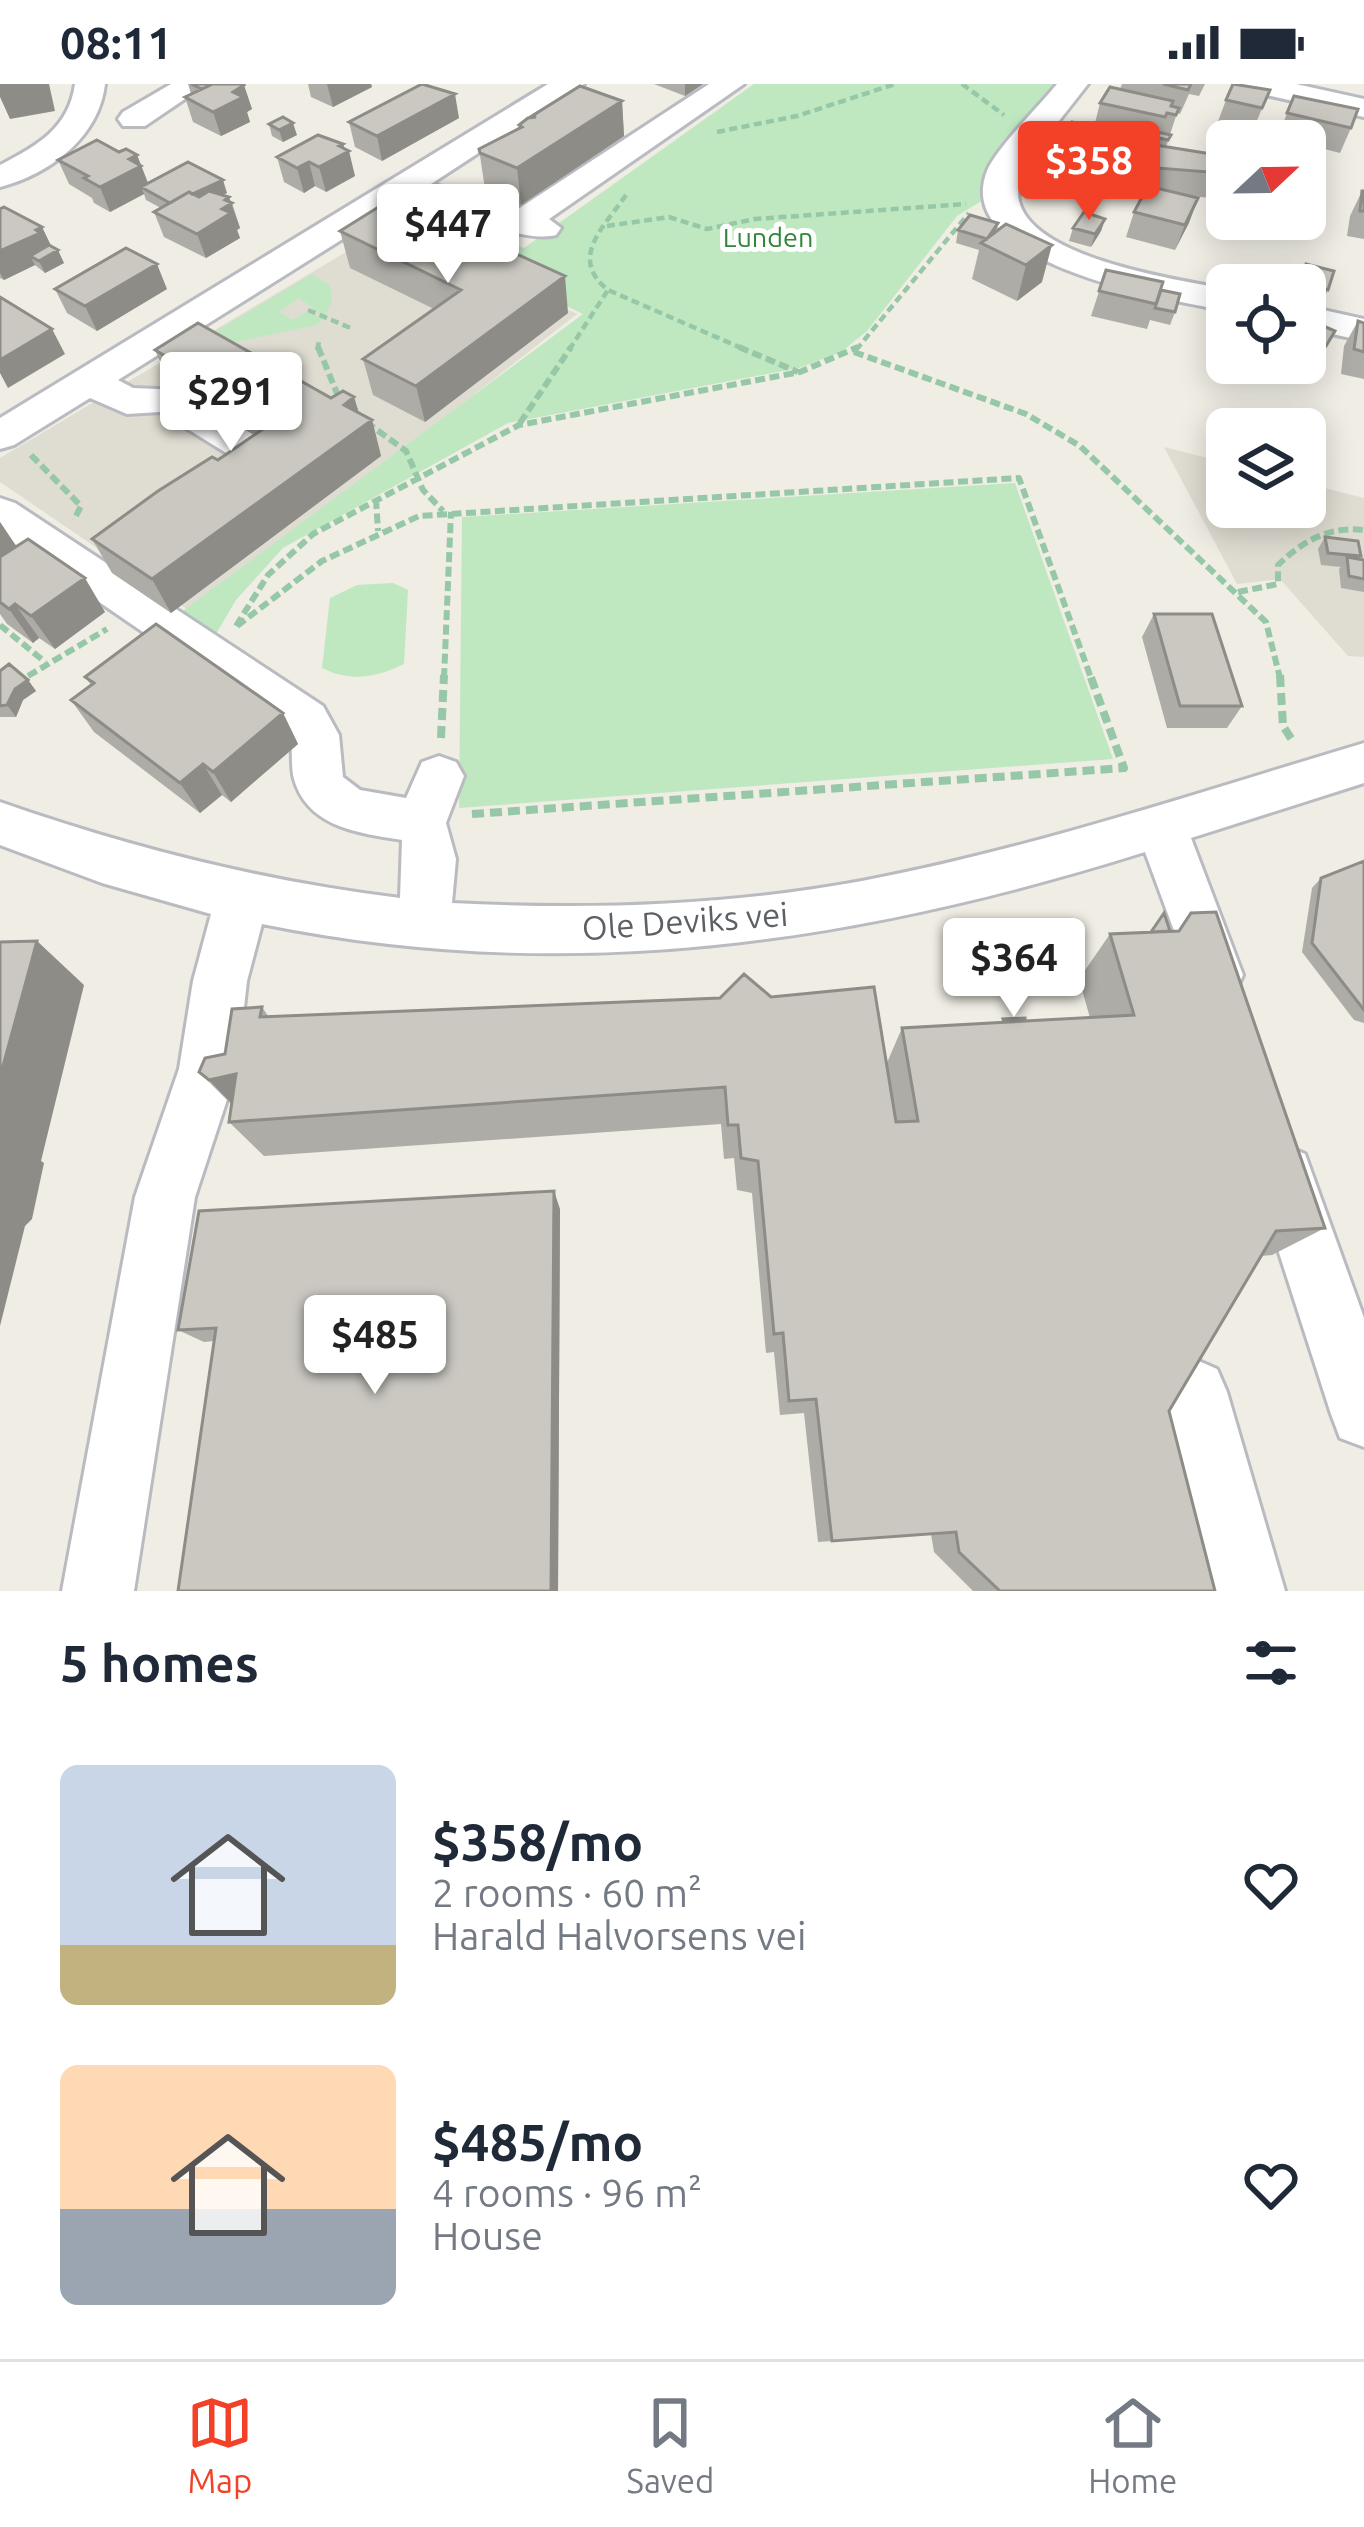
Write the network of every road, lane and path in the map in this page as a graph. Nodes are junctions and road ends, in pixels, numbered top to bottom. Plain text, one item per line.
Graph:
1 (90, 84) edge
2 (192, 84) edge
3 (569, 84) edge
4 (729, 84) edge
5 (895, 84) edge
6 (962, 84) edge
7 (1073, 84) edge
8 (1255, 84) edge
9 (1364, 108) edge
10 (134, 118) dead end
11 (1030, 133) junction
12 (645, 141) junction
13 (0, 177) edge
14 (402, 186) junction
15 (607, 226) junction
16 (608, 290) junction
17 (1206, 295) edge
18 (308, 310) dead end
19 (1326, 322) edge
20 (353, 328) dead end
21 (1364, 330) edge
22 (320, 338) dead end
23 (854, 352) junction
24 (92, 368) junction
25 (800, 372) junction
26 (354, 415) edge
27 (366, 422) edge
28 (519, 425) junction
29 (14, 444) edge
30 (273, 464) edge
31 (416, 476) junction
32 (376, 499) junction
33 (448, 512) junction
34 (0, 513) edge
35 (1364, 530) edge
36 (378, 531) junction
37 (55, 550) junction
38 (1236, 592) junction
39 (133, 602) junction
40 (0, 625) edge
41 (224, 643) junction
42 (46, 663) junction
43 (28, 676) edge
44 (1296, 747) dead end
45 (1364, 763) edge
46 (439, 776) junction
47 (0, 823) edge
48 (421, 823) junction
49 (1160, 824) junction
50 (242, 898) junction
51 (421, 923) junction
52 (1233, 1025) edge
53 (1270, 1134) edge
54 (1194, 1392) edge
55 (1364, 1414) edge
56 (98, 1591) edge
57 (1249, 1591) edge

1 - 13 street
2 - 10 street
3 - 14 street
4 - 12 street
5 - 12 path
6 - 11 path
7 - 11 street
8 - 9 street
11 - 17 street
12 - 14 street
12 - 15 path
14 - 24 street
15 - 16 path
15 - 23 path
16 - 25 path
16 - 28 path
18 - 20 path
19 - 21 street
22 - 26 path
23 - 25 path
23 - 38 path
24 - 29 street
24 - 30 street
25 - 28 path
27 - 31 path
28 - 31 path
29 - 37 path
31 - 32 path
31 - 33 path
32 - 36 path
32 - 41 path
33 - 36 path
33 - 46 path
33 - 46 path
34 - 37 street
35 - 38 path
36 - 41 path
37 - 39 street
38 - 44 path
39 - 41 street
39 - 42 path
40 - 42 path
41 - 48 street
42 - 43 path
45 - 49 street, Ole Deviks vei
46 - 48 street
47 - 50 street, Ole Deviks vei
48 - 51 street
49 - 51 street, Ole Deviks vei
49 - 52 street
50 - 51 street, Ole Deviks vei
50 - 56 street
53 - 55 street
54 - 57 street

